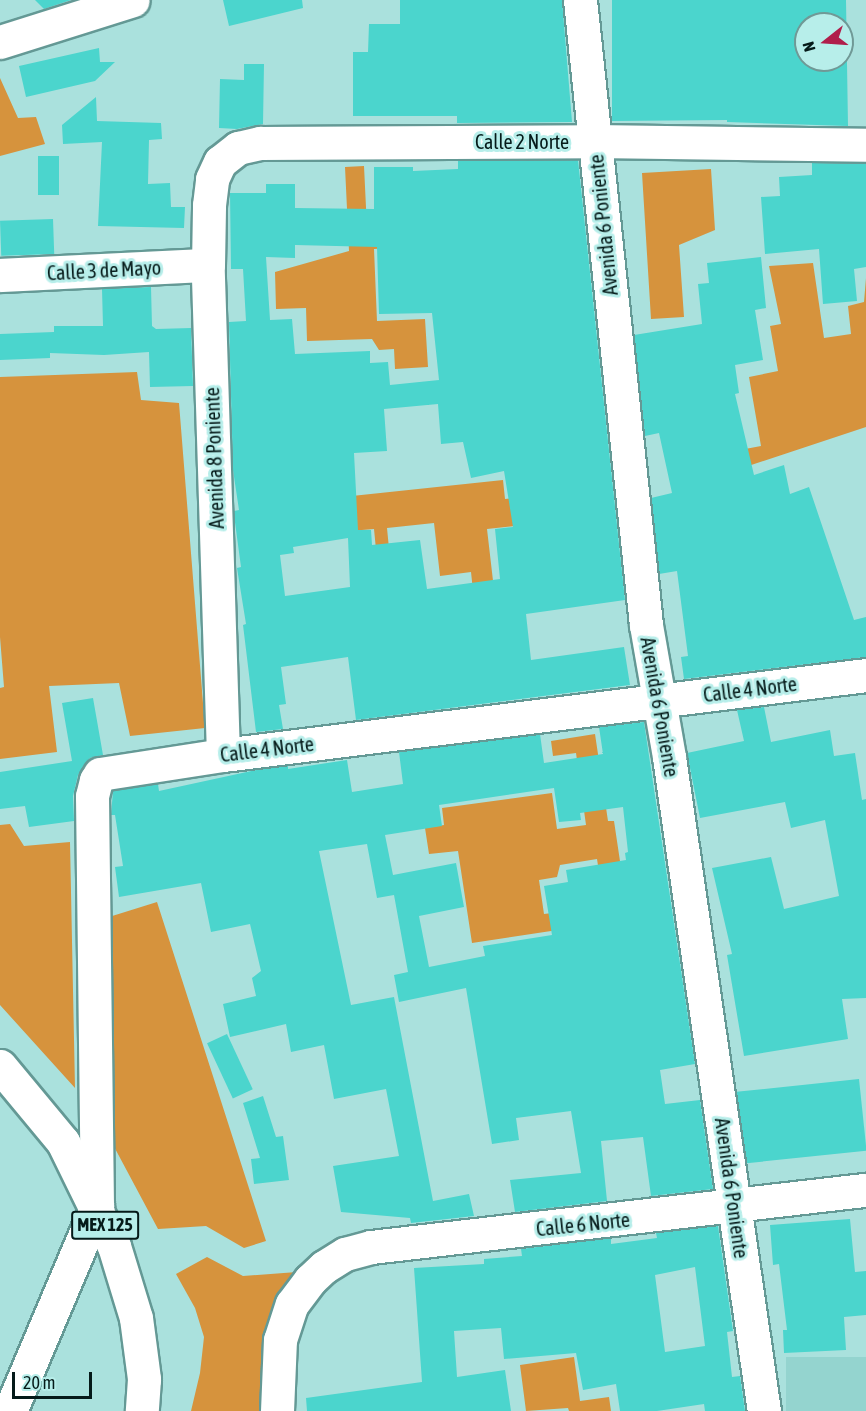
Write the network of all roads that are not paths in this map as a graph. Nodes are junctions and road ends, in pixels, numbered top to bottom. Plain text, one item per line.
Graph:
1 (134, 0) edge
2 (580, 0) edge
3 (0, 42) edge
4 (594, 141) junction
5 (866, 145) edge
6 (220, 162) joint
7 (208, 266) junction
8 (0, 275) edge
9 (866, 675) edge
10 (658, 700) junction
11 (223, 755) junction
12 (0, 1066) edge
13 (866, 1190) edge
14 (97, 1206) junction
15 (734, 1207) junction
16 (10, 1411) edge
17 (142, 1411) edge
18 (277, 1411) edge
19 (764, 1411) edge

1 - 3 street
2 - 4 street, Avenida 6 Poniente
4 - 5 street, Calle 2 Norte
4 - 6 street, Calle 2 Norte
4 - 10 street, Avenida 6 Poniente
6 - 7 street, Avenida 8 Poniente
7 - 8 street, Calle 3 de Mayo
7 - 11 street, Avenida 8 Poniente
9 - 10 street, Calle 4 Norte
10 - 11 street, Calle 4 Norte
10 - 15 street, Avenida 6 Poniente
11 - 14 street, Calle 4 Norte
12 - 14 street, MEX 125
13 - 15 street, Calle 6 Norte
14 - 16 street
14 - 17 street, MEX 125
15 - 18 street, Calle 6 Norte
15 - 19 street, Avenida 6 Poniente

